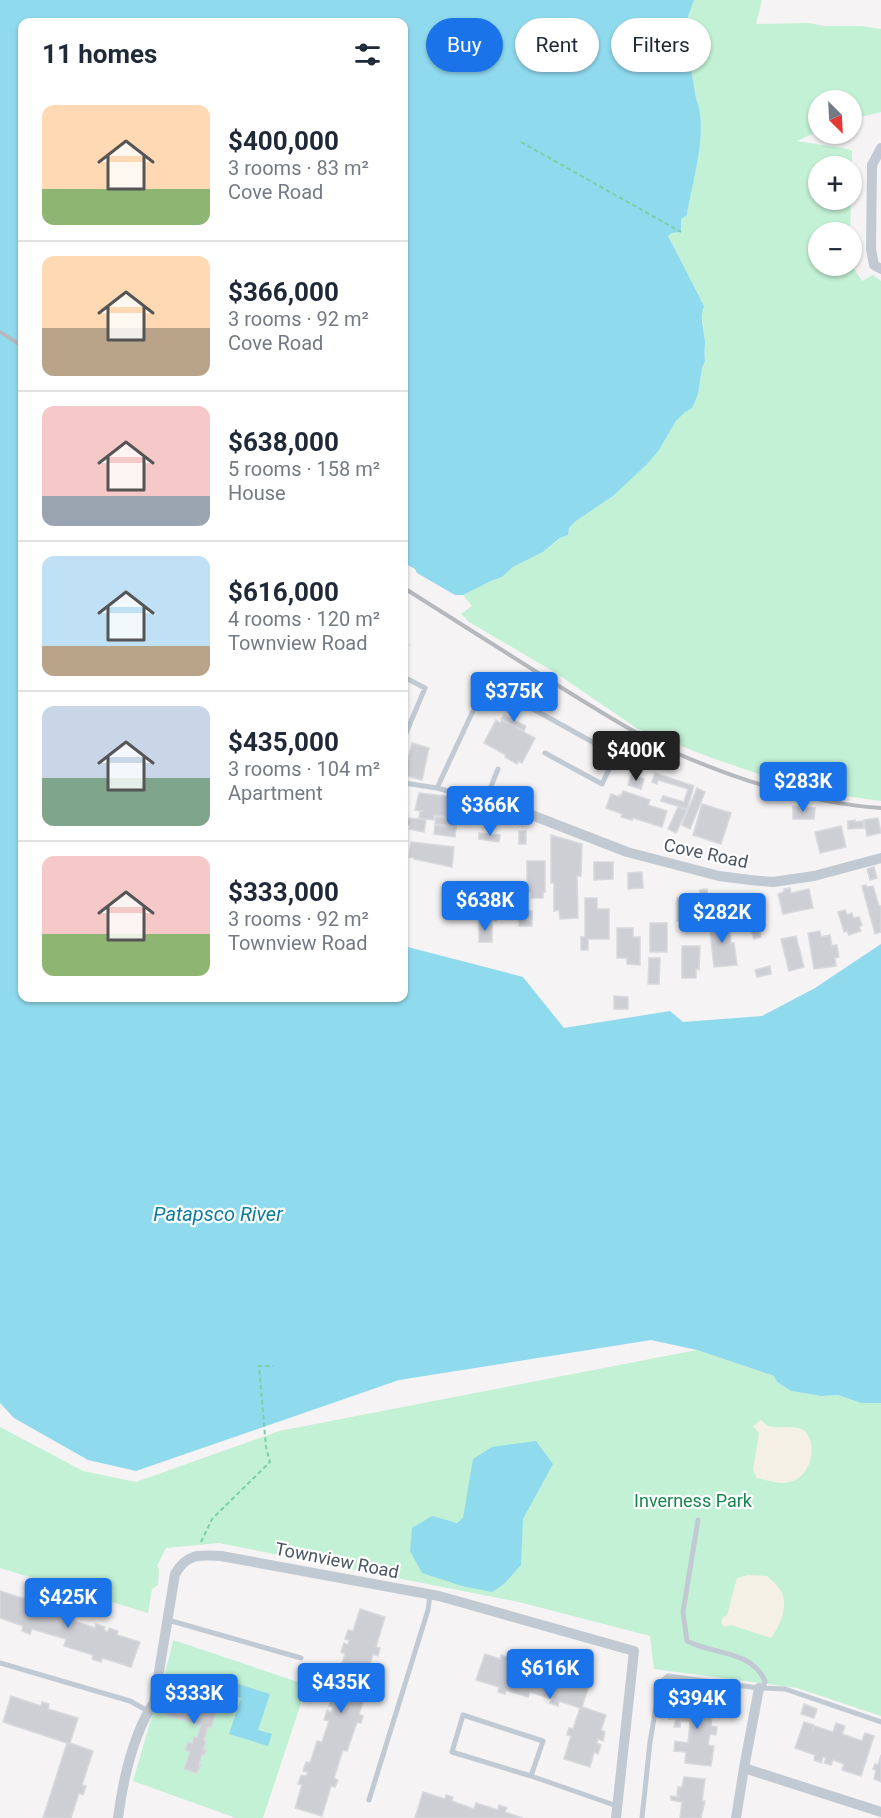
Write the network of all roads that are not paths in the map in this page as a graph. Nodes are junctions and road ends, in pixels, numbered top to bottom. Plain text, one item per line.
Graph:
1 (881, 148) edge
2 (881, 269) edge
3 (408, 679) edge
4 (408, 728) edge
5 (545, 753) dead end
6 (498, 769) dead end
7 (408, 784) edge
8 (437, 788) junction
9 (484, 801) junction
10 (529, 814) joint
11 (881, 858) edge
12 (698, 1520) dead end
13 (430, 1595) junction
14 (168, 1620) junction
15 (301, 1658) dead end
16 (0, 1663) edge
17 (761, 1688) junction
18 (148, 1711) junction
19 (881, 1722) edge
20 (744, 1768) junction
21 (531, 1776) junction
22 (369, 1800) dead end
23 (617, 1806) junction
24 (881, 1812) edge
25 (118, 1818) edge
26 (616, 1818) edge
27 (642, 1818) edge
28 (736, 1818) edge

1 - 2 street
3 - 4 lane
5 - 8 lane
6 - 9 lane
7 - 8 lane
8 - 9 lane
9 - 10 lane
10 - 11 street, Cove Road
12 - 17 lane
13 - 14 street, Townview Road
13 - 22 lane
13 - 23 street, Townview Road
14 - 15 lane
14 - 18 street
16 - 18 lane
17 - 19 lane
17 - 20 street
17 - 27 lane
18 - 25 street
20 - 24 street
20 - 28 street
21 - 21 lane
21 - 23 lane
23 - 26 street

